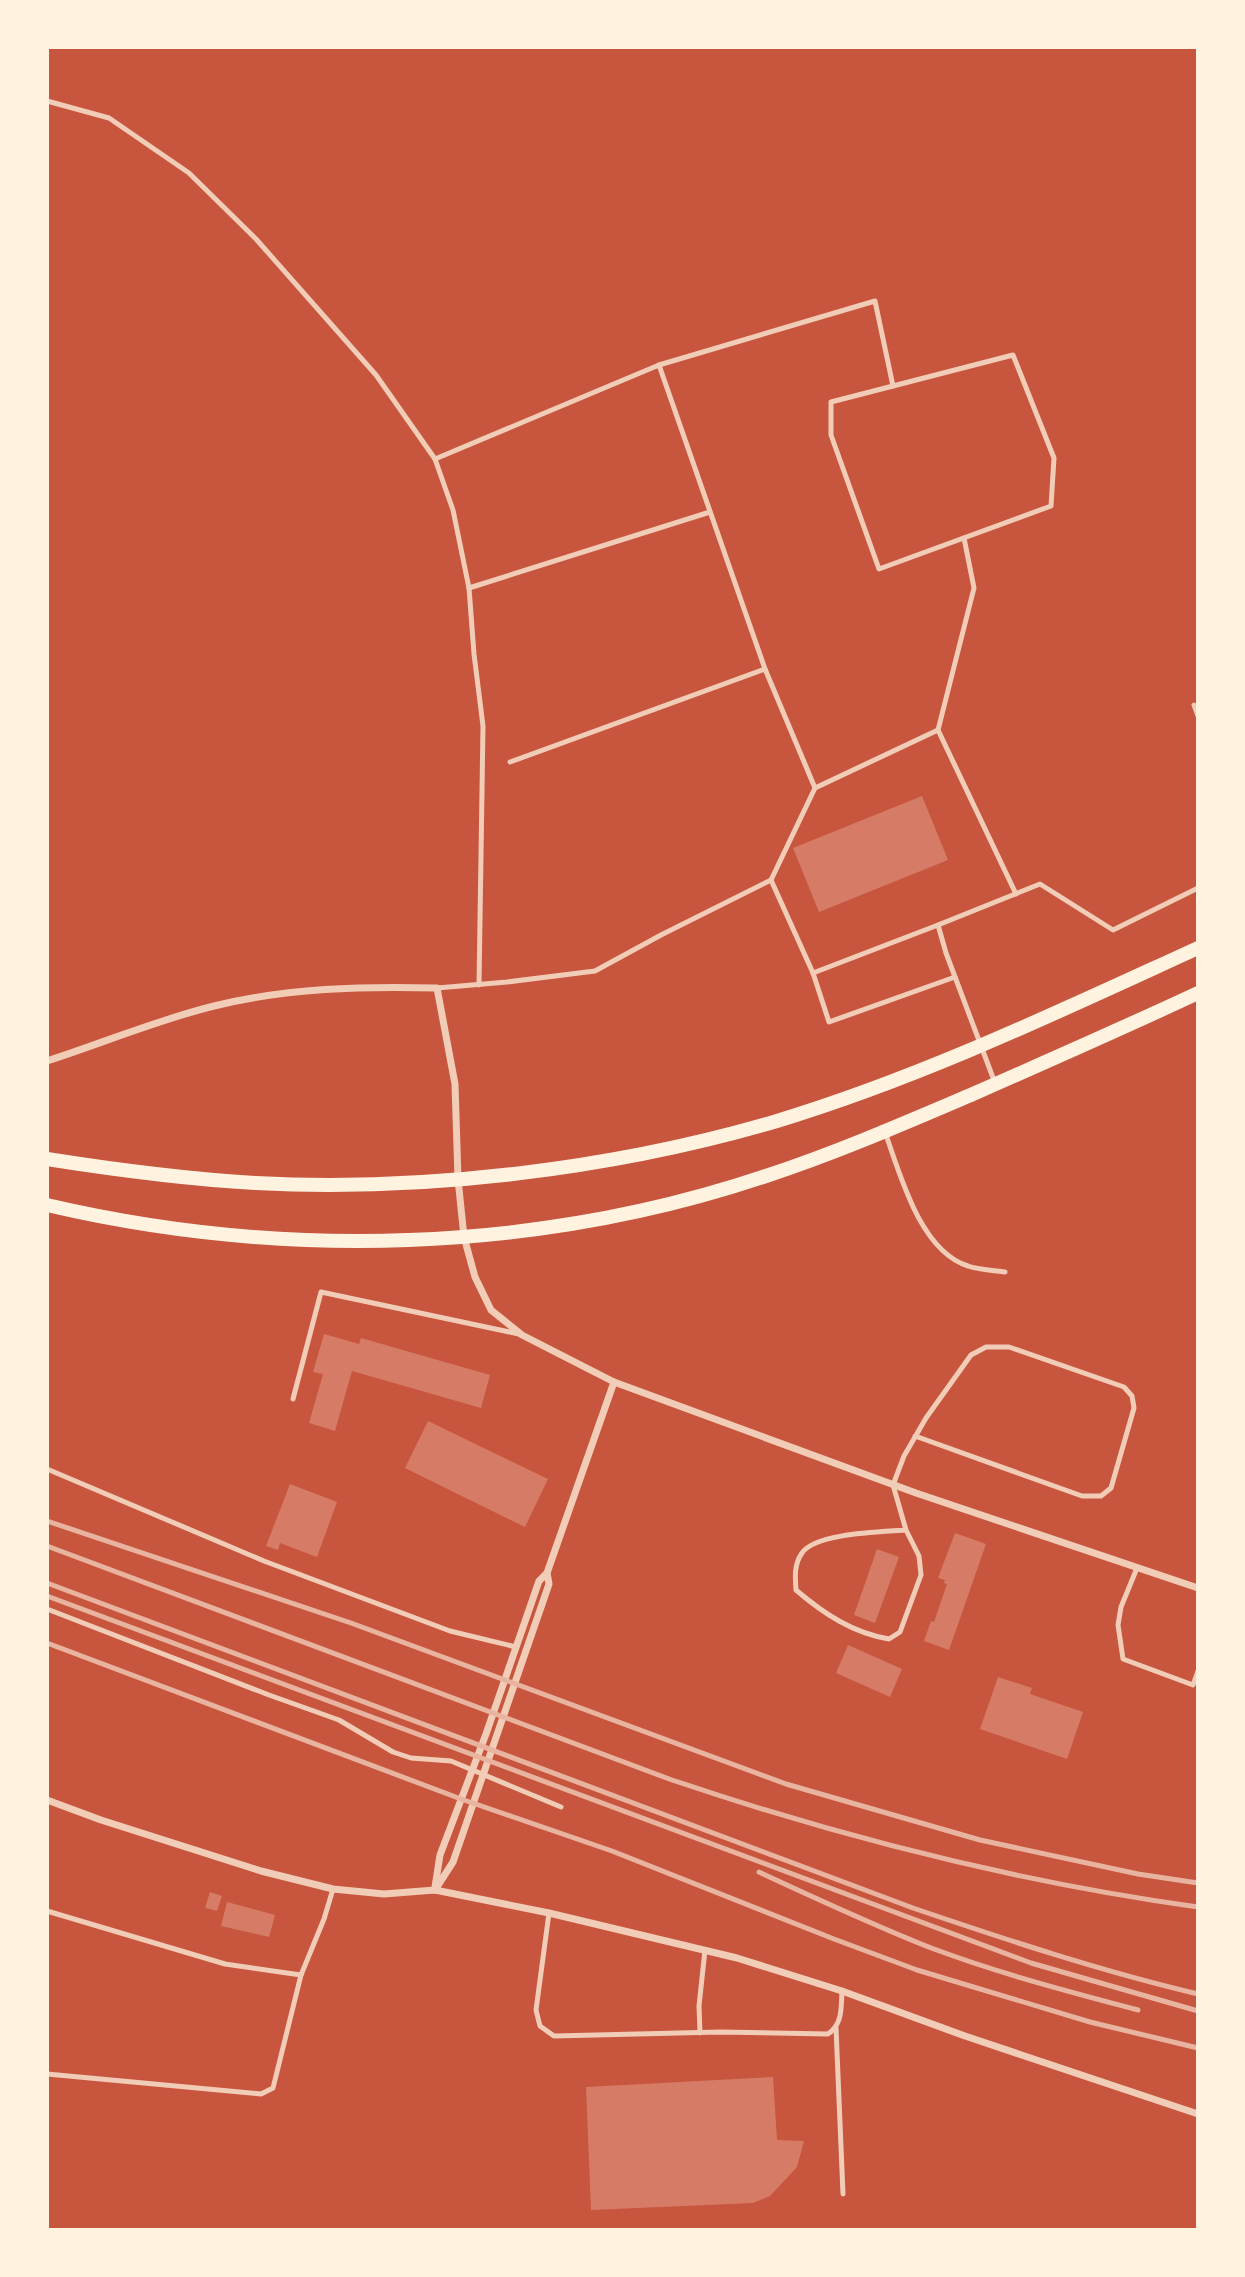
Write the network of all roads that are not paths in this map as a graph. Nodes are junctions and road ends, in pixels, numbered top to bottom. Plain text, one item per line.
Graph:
1 (47, 101) edge
2 (659, 365) junction
3 (893, 386) junction
4 (435, 459) junction
5 (710, 512) junction
6 (964, 538) junction
7 (469, 588) junction
8 (765, 669) junction
9 (1194, 705) dead end
10 (1198, 716) edge
11 (938, 730) junction
12 (510, 762) dead end
13 (815, 788) junction
14 (771, 880) junction
15 (1198, 888) edge
16 (1016, 894) junction
17 (938, 925) junction
18 (1196, 954) edge
19 (813, 973) junction
20 (956, 977) junction
21 (479, 985) junction
22 (437, 988) junction
23 (1198, 993) edge
24 (981, 1045) junction
25 (47, 1061) edge
26 (995, 1084) junction
27 (885, 1132) junction
28 (47, 1159) edge
29 (458, 1179) junction
30 (47, 1205) edge
31 (464, 1237) junction
32 (1005, 1272) dead end
33 (522, 1335) junction
34 (614, 1382) junction
35 (293, 1399) dead end
36 (915, 1436) junction
37 (47, 1469) edge
38 (893, 1485) junction
39 (906, 1530) junction
40 (1138, 1568) junction
41 (547, 1573) junction
42 (1198, 1588) edge
43 (47, 1609) edge
44 (516, 1647) junction
45 (1198, 1671) edge
46 (472, 1770) junction
47 (483, 1774) junction
48 (47, 1800) edge
49 (561, 1807) dead end
50 (333, 1889) junction
51 (435, 1890) junction
52 (47, 1911) edge
53 (549, 1913) junction
54 (705, 1950) junction
55 (301, 1975) junction
56 (842, 1991) junction
57 (836, 2028) junction
58 (700, 2033) junction
59 (47, 2074) edge
60 (1198, 2114) edge
61 (843, 2194) dead end

1 - 4 lane
2 - 3 lane
2 - 4 lane
2 - 5 lane
3 - 6 lane
3 - 6 lane
4 - 7 lane
5 - 7 lane
5 - 8 lane
6 - 11 lane
7 - 21 lane
8 - 12 lane
8 - 13 lane
9 - 10 lane
11 - 13 lane
11 - 16 lane
13 - 14 lane
14 - 19 lane
14 - 21 lane
15 - 16 lane
16 - 17 lane
17 - 19 lane
17 - 20 lane
18 - 24 main road
19 - 20 lane
20 - 24 lane
21 - 22 lane
22 - 25 street
22 - 29 street
23 - 26 main road
24 - 26 lane
24 - 29 main road
26 - 27 main road
27 - 31 main road
27 - 32 lane
28 - 29 main road
29 - 31 street
30 - 31 main road
31 - 33 street
33 - 34 street
33 - 35 lane
34 - 38 street
34 - 41 street
36 - 36 lane
36 - 38 lane
37 - 44 lane
38 - 39 lane
38 - 40 street
39 - 39 lane
40 - 42 street
40 - 45 lane
41 - 44 street
41 - 47 street
43 - 46 lane
44 - 46 street
46 - 47 lane
46 - 51 street
47 - 49 lane
47 - 51 street
48 - 50 street
50 - 51 street
50 - 55 lane
51 - 53 street
52 - 55 lane
53 - 54 street
53 - 58 lane
54 - 56 street
54 - 58 lane
55 - 59 lane
56 - 57 lane
56 - 60 street
57 - 58 lane
57 - 61 lane

